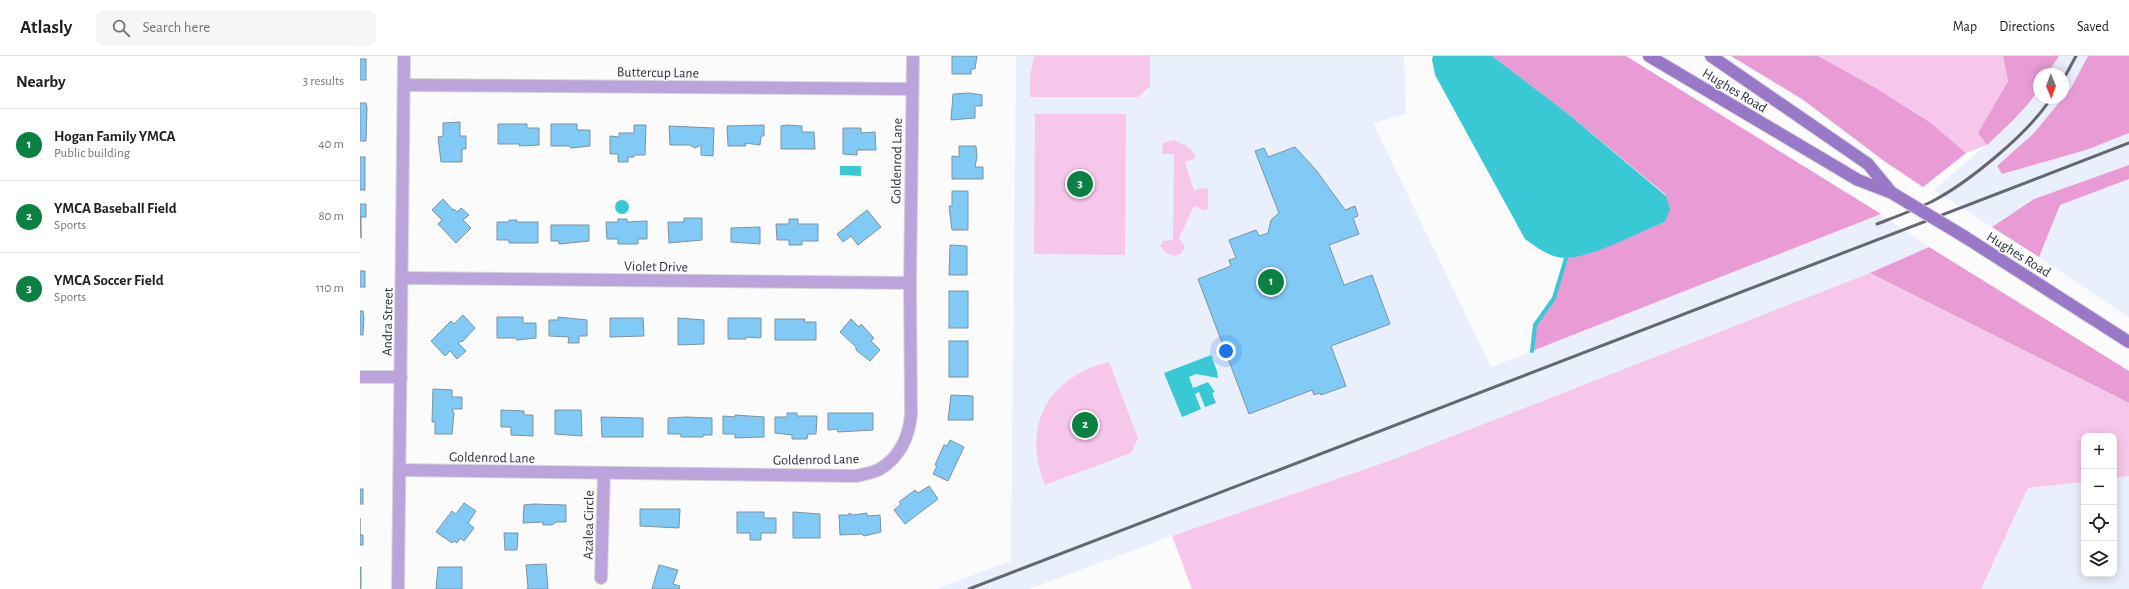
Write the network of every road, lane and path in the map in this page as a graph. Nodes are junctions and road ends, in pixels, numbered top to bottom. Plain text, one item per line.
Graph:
1 (404, 56) edge
2 (913, 56) edge
3 (1649, 56) edge
4 (1710, 56) edge
5 (404, 85) junction
6 (912, 89) junction
7 (1892, 193) junction
8 (403, 278) junction
9 (910, 283) junction
10 (2129, 342) edge
11 (360, 377) edge
12 (401, 377) junction
13 (400, 470) junction
14 (604, 473) junction
15 (601, 578) dead end
16 (398, 589) edge

1 - 5 street, Andra Street
2 - 6 street, Goldenrod Lane
3 - 7 main road, Hughes Road
4 - 7 main road, Hughes Road
5 - 6 street, Buttercup Lane
5 - 8 street, Andra Street
6 - 9 street, Goldenrod Lane
7 - 10 main road, Hughes Road, bridge
8 - 9 street, Violet Drive
8 - 12 street, Andra Street
9 - 14 street, Goldenrod Lane
11 - 12 street
12 - 13 street, Andra Street
13 - 14 street, Goldenrod Lane
13 - 16 street, Andra Street
14 - 15 street, Azalea Circle

